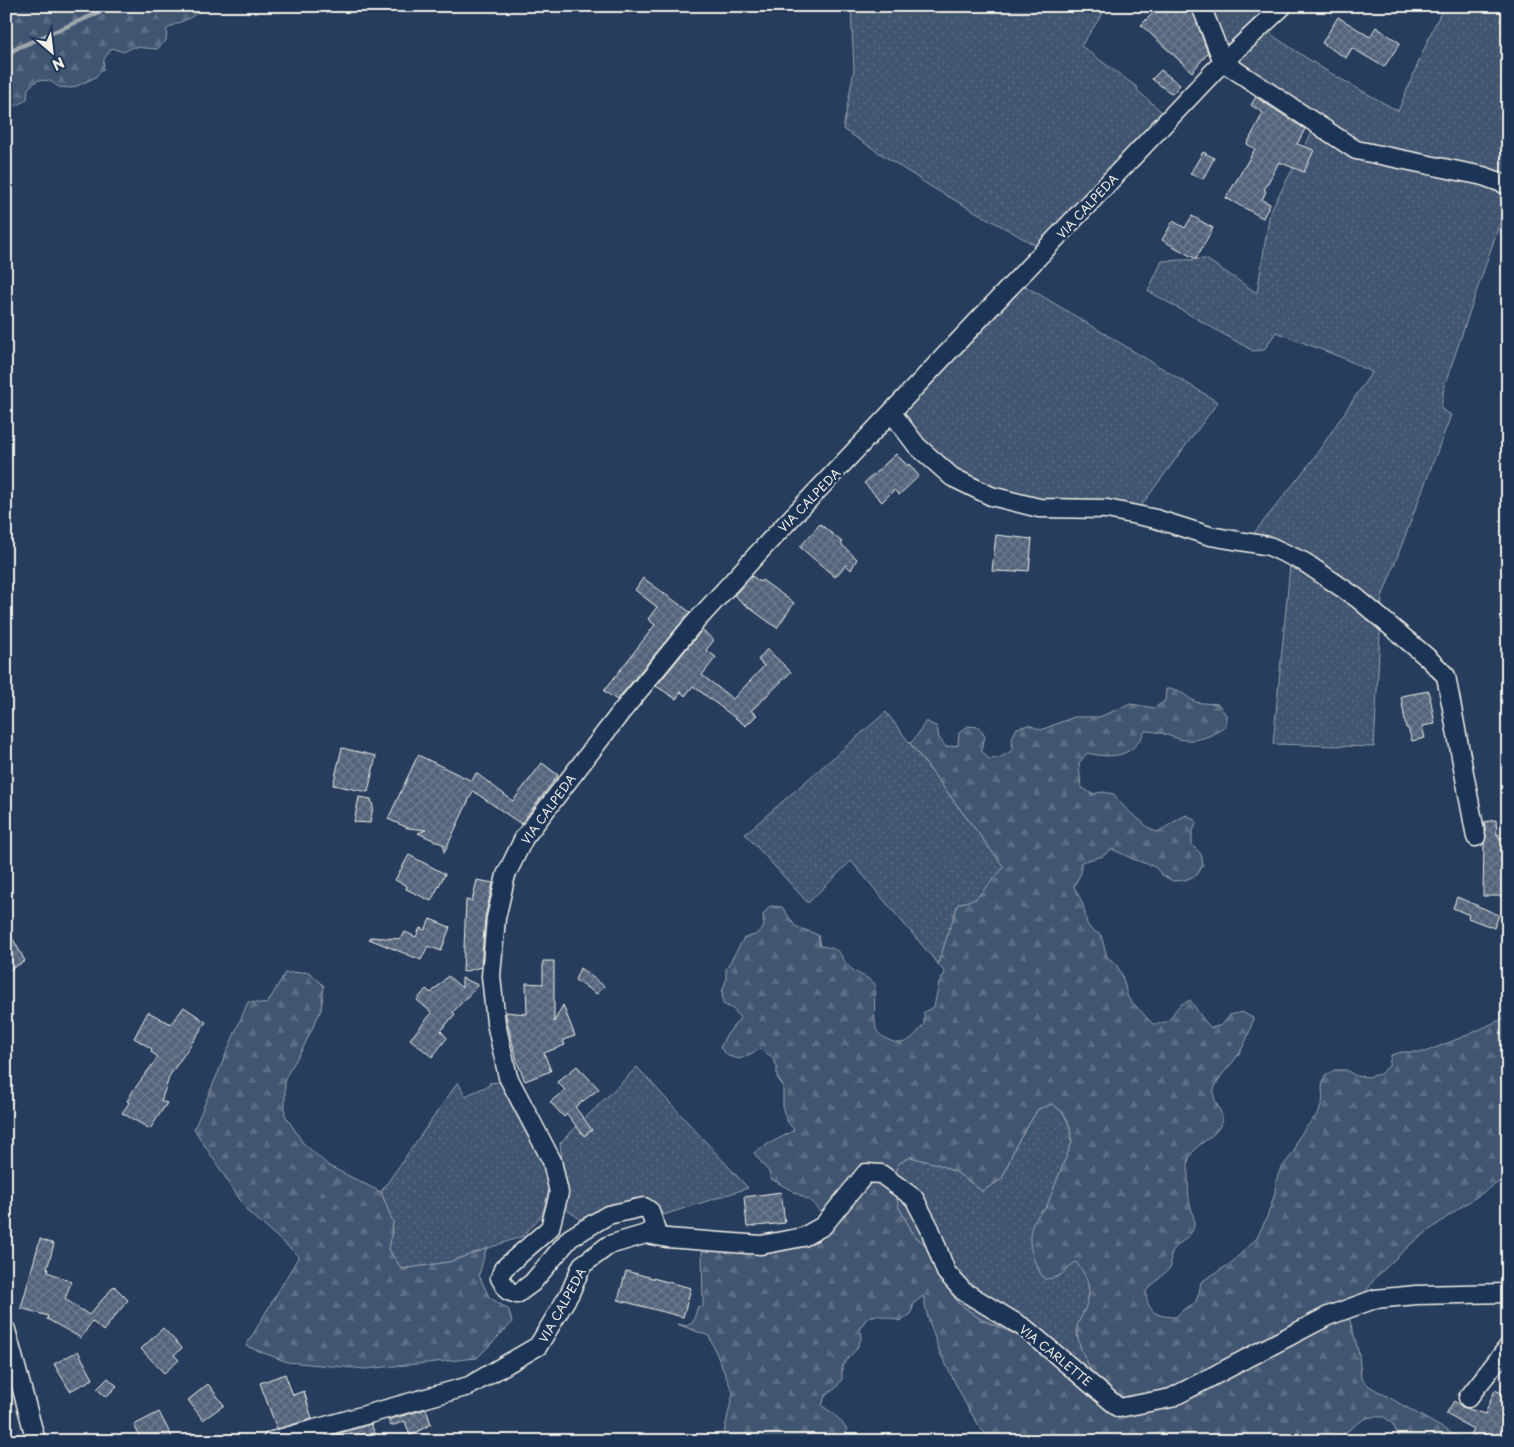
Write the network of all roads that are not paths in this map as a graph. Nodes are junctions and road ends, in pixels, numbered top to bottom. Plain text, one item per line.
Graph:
1 (1201, 6) edge
2 (1283, 6) edge
3 (1223, 62) junction
4 (1508, 185) edge
5 (892, 413) junction
6 (1476, 837) dead end
7 (646, 1234) junction
8 (1508, 1293) edge
9 (6, 1330) edge
10 (8, 1347) edge
11 (1508, 1348) edge
12 (1468, 1398) dead end
13 (36, 1441) edge
14 (272, 1441) edge

1 - 3 street
2 - 3 street, VIA CALPEDA
3 - 4 street
3 - 5 street, VIA CALPEDA
5 - 6 street
5 - 7 street, VIA CALPEDA
7 - 8 street, VIA CARLETTE
7 - 14 street, VIA CALPEDA
9 - 10 street
10 - 13 street
11 - 12 street

